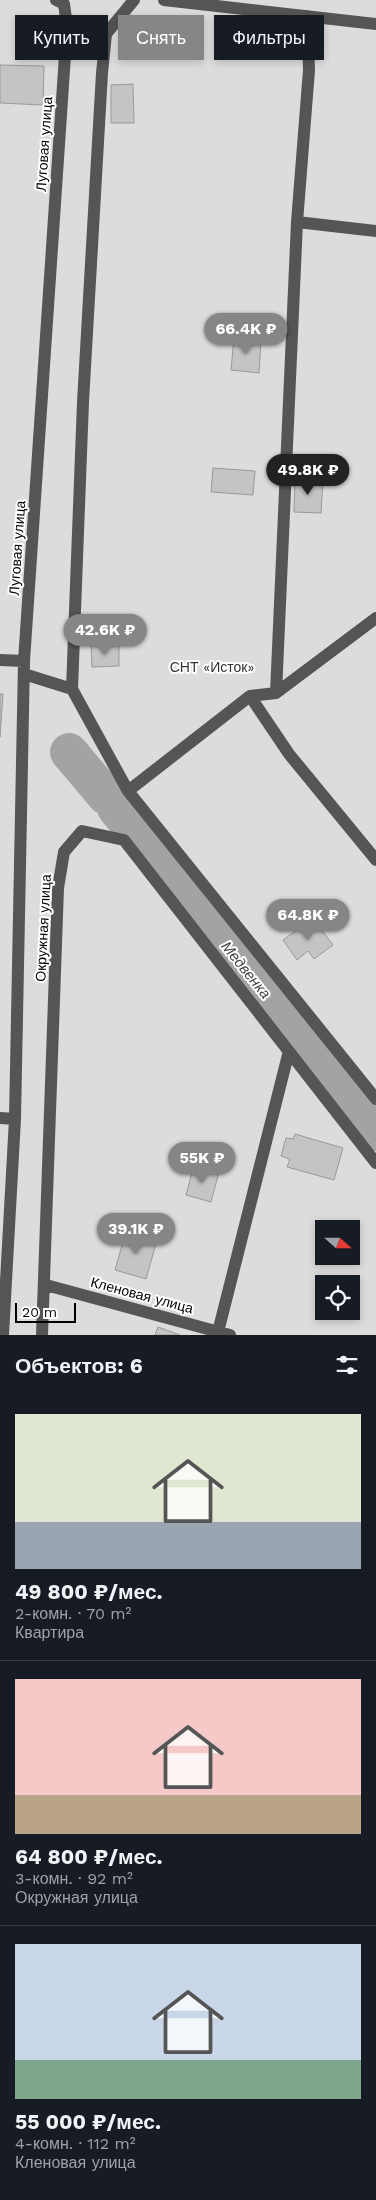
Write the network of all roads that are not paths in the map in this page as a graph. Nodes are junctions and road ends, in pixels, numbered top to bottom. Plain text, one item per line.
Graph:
1 (134, 0) edge
2 (164, 0) edge
3 (60, 2) edge
4 (298, 15) edge
5 (324, 18) edge
6 (376, 24) edge
7 (309, 60) edge
8 (297, 222) junction
9 (376, 231) edge
10 (376, 618) edge
11 (0, 660) edge
12 (24, 661) junction
13 (24, 674) junction
14 (72, 689) junction
15 (276, 693) junction
16 (250, 696) junction
17 (128, 791) junction
18 (374, 852) edge
19 (289, 1051) junction
20 (376, 1099) edge
21 (0, 1118) edge
22 (16, 1119) junction
23 (376, 1163) edge
24 (46, 1285) junction
25 (224, 1333) edge
26 (3, 1335) edge
27 (42, 1335) edge

1 - 14 street
2 - 4 street
3 - 12 street, Луговая улица
5 - 6 street
7 - 8 street
8 - 9 street
8 - 15 street
10 - 15 street
11 - 12 street
12 - 13 street, Луговая улица
13 - 14 street
13 - 22 street, Луговая улица
14 - 17 street
15 - 16 street
16 - 17 street
16 - 18 street
17 - 20 street
19 - 23 street, Окружная улица
19 - 24 street, Окружная улица
19 - 25 street
21 - 22 street
22 - 26 street, Луговая улица
24 - 25 street, Кленовая улица
24 - 27 street, Окружная улица

